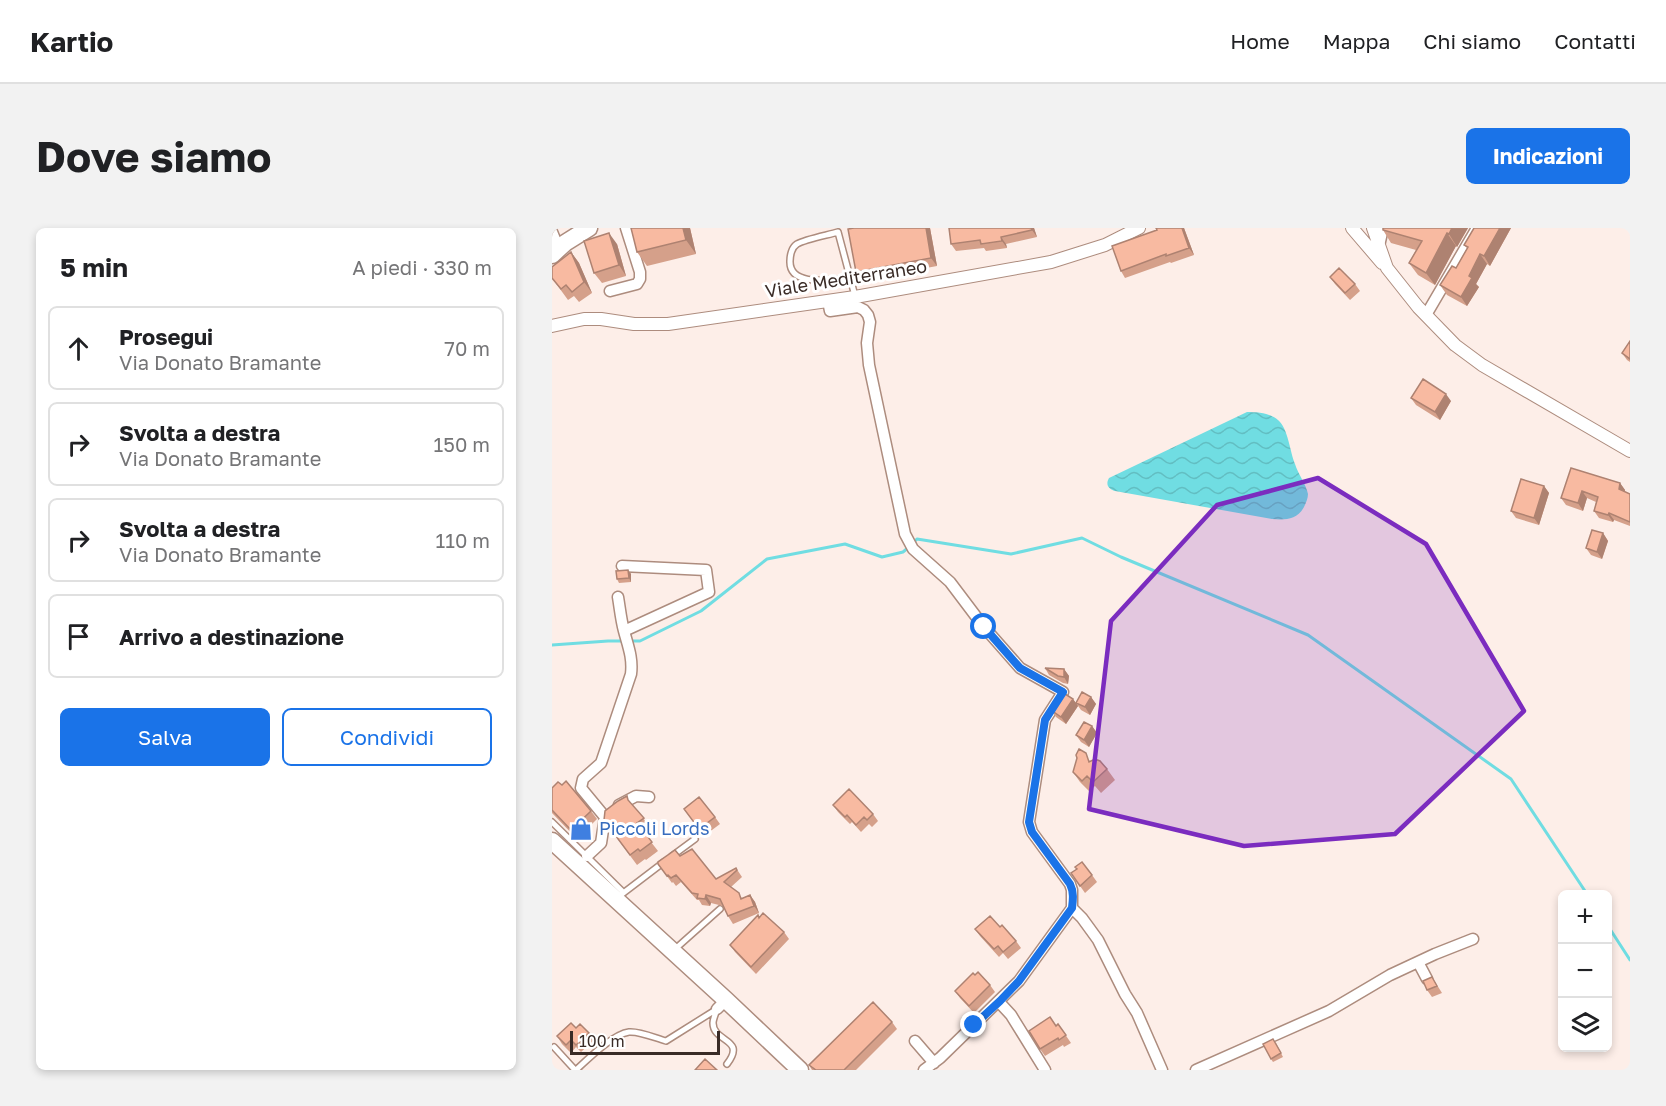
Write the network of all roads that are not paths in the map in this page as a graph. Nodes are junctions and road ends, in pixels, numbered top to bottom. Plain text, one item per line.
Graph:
1 (589, 228) edge
2 (626, 228) edge
3 (1139, 228) edge
4 (1352, 228) edge
5 (1373, 228) edge
6 (1383, 228) edge
7 (1477, 228) edge
8 (554, 244) edge
9 (1379, 246) junction
10 (1387, 268) junction
11 (850, 278) junction
12 (610, 291) dead end
13 (855, 297) junction
14 (828, 301) junction
15 (1426, 315) junction
16 (552, 326) edge
17 (1630, 451) edge
18 (622, 566) dead end
19 (618, 597) dead end
20 (624, 631) junction
21 (649, 796) dead end
22 (605, 817) junction
23 (552, 822) edge
24 (695, 838) dead end
25 (552, 841) edge
26 (587, 856) junction
27 (620, 896) junction
28 (1072, 908) junction
29 (720, 909) edge
30 (1473, 939) dead end
31 (673, 951) junction
32 (1418, 962) junction
33 (1427, 979) edge
34 (999, 1002) junction
35 (722, 1004) junction
36 (915, 1041) dead end
37 (554, 1047) dead end
38 (934, 1063) junction
39 (727, 1064) dead end
40 (576, 1070) edge
41 (800, 1070) edge
42 (924, 1070) edge
43 (1045, 1070) edge
44 (1162, 1070) edge
45 (1196, 1070) edge

1 - 8 main road
2 - 12 street
3 - 13 street, Viale Mediterraneo
4 - 10 street
5 - 9 street
6 - 9 street
7 - 15 street
9 - 10 street
10 - 15 street
11 - 11 lane
11 - 13 lane
13 - 14 street, Viale Mediterraneo
14 - 16 street, Viale Mediterraneo
14 - 28 street
15 - 17 street
18 - 20 street
19 - 20 street
20 - 22 street
21 - 22 street
22 - 26 street
23 - 26 lane
24 - 27 lane
25 - 27 main road
26 - 27 lane
27 - 31 main road
28 - 34 street
28 - 44 street
29 - 31 lane
30 - 32 street
31 - 35 main road
32 - 33 street
32 - 45 street
34 - 38 street
34 - 43 street
35 - 39 lane
35 - 40 lane
35 - 41 main road
36 - 38 street
37 - 40 lane
38 - 42 street

